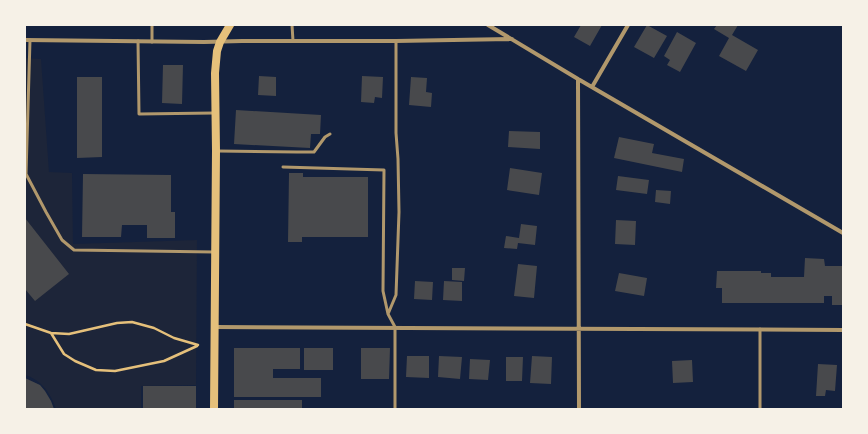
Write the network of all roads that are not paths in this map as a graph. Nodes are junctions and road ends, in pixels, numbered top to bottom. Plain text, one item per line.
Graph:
1 (152, 25) edge
2 (230, 25) edge
3 (292, 25) edge
4 (488, 25) edge
5 (628, 25) edge
6 (512, 39) junction
7 (25, 40) edge
8 (30, 40) junction
9 (138, 41) junction
10 (293, 41) junction
11 (396, 41) junction
12 (152, 42) junction
13 (220, 42) junction
14 (578, 79) junction
15 (592, 87) junction
16 (216, 113) junction
17 (330, 134) dead end
18 (216, 151) junction
19 (283, 168) dead end
20 (25, 174) edge
21 (843, 233) edge
22 (215, 252) junction
23 (388, 314) junction
24 (215, 327) junction
25 (395, 327) junction
26 (579, 329) junction
27 (760, 329) junction
28 (843, 330) edge
29 (214, 409) edge
30 (395, 409) edge
31 (579, 409) edge
32 (760, 409) edge

1 - 12 lane
2 - 13 main road
3 - 10 lane
4 - 6 street
5 - 15 street
6 - 11 street
6 - 14 street
7 - 8 street
8 - 9 street
8 - 20 lane
9 - 12 street
9 - 16 lane
10 - 11 street
10 - 13 street
11 - 23 lane
12 - 13 street
13 - 16 main road
14 - 15 street
14 - 26 street
15 - 21 street
16 - 18 main road
17 - 18 lane
18 - 22 main road
19 - 23 lane
20 - 22 lane
22 - 24 main road
23 - 25 lane
24 - 25 street
24 - 29 main road
25 - 26 street
25 - 30 lane
26 - 27 street
26 - 31 street
27 - 28 street
27 - 32 lane

